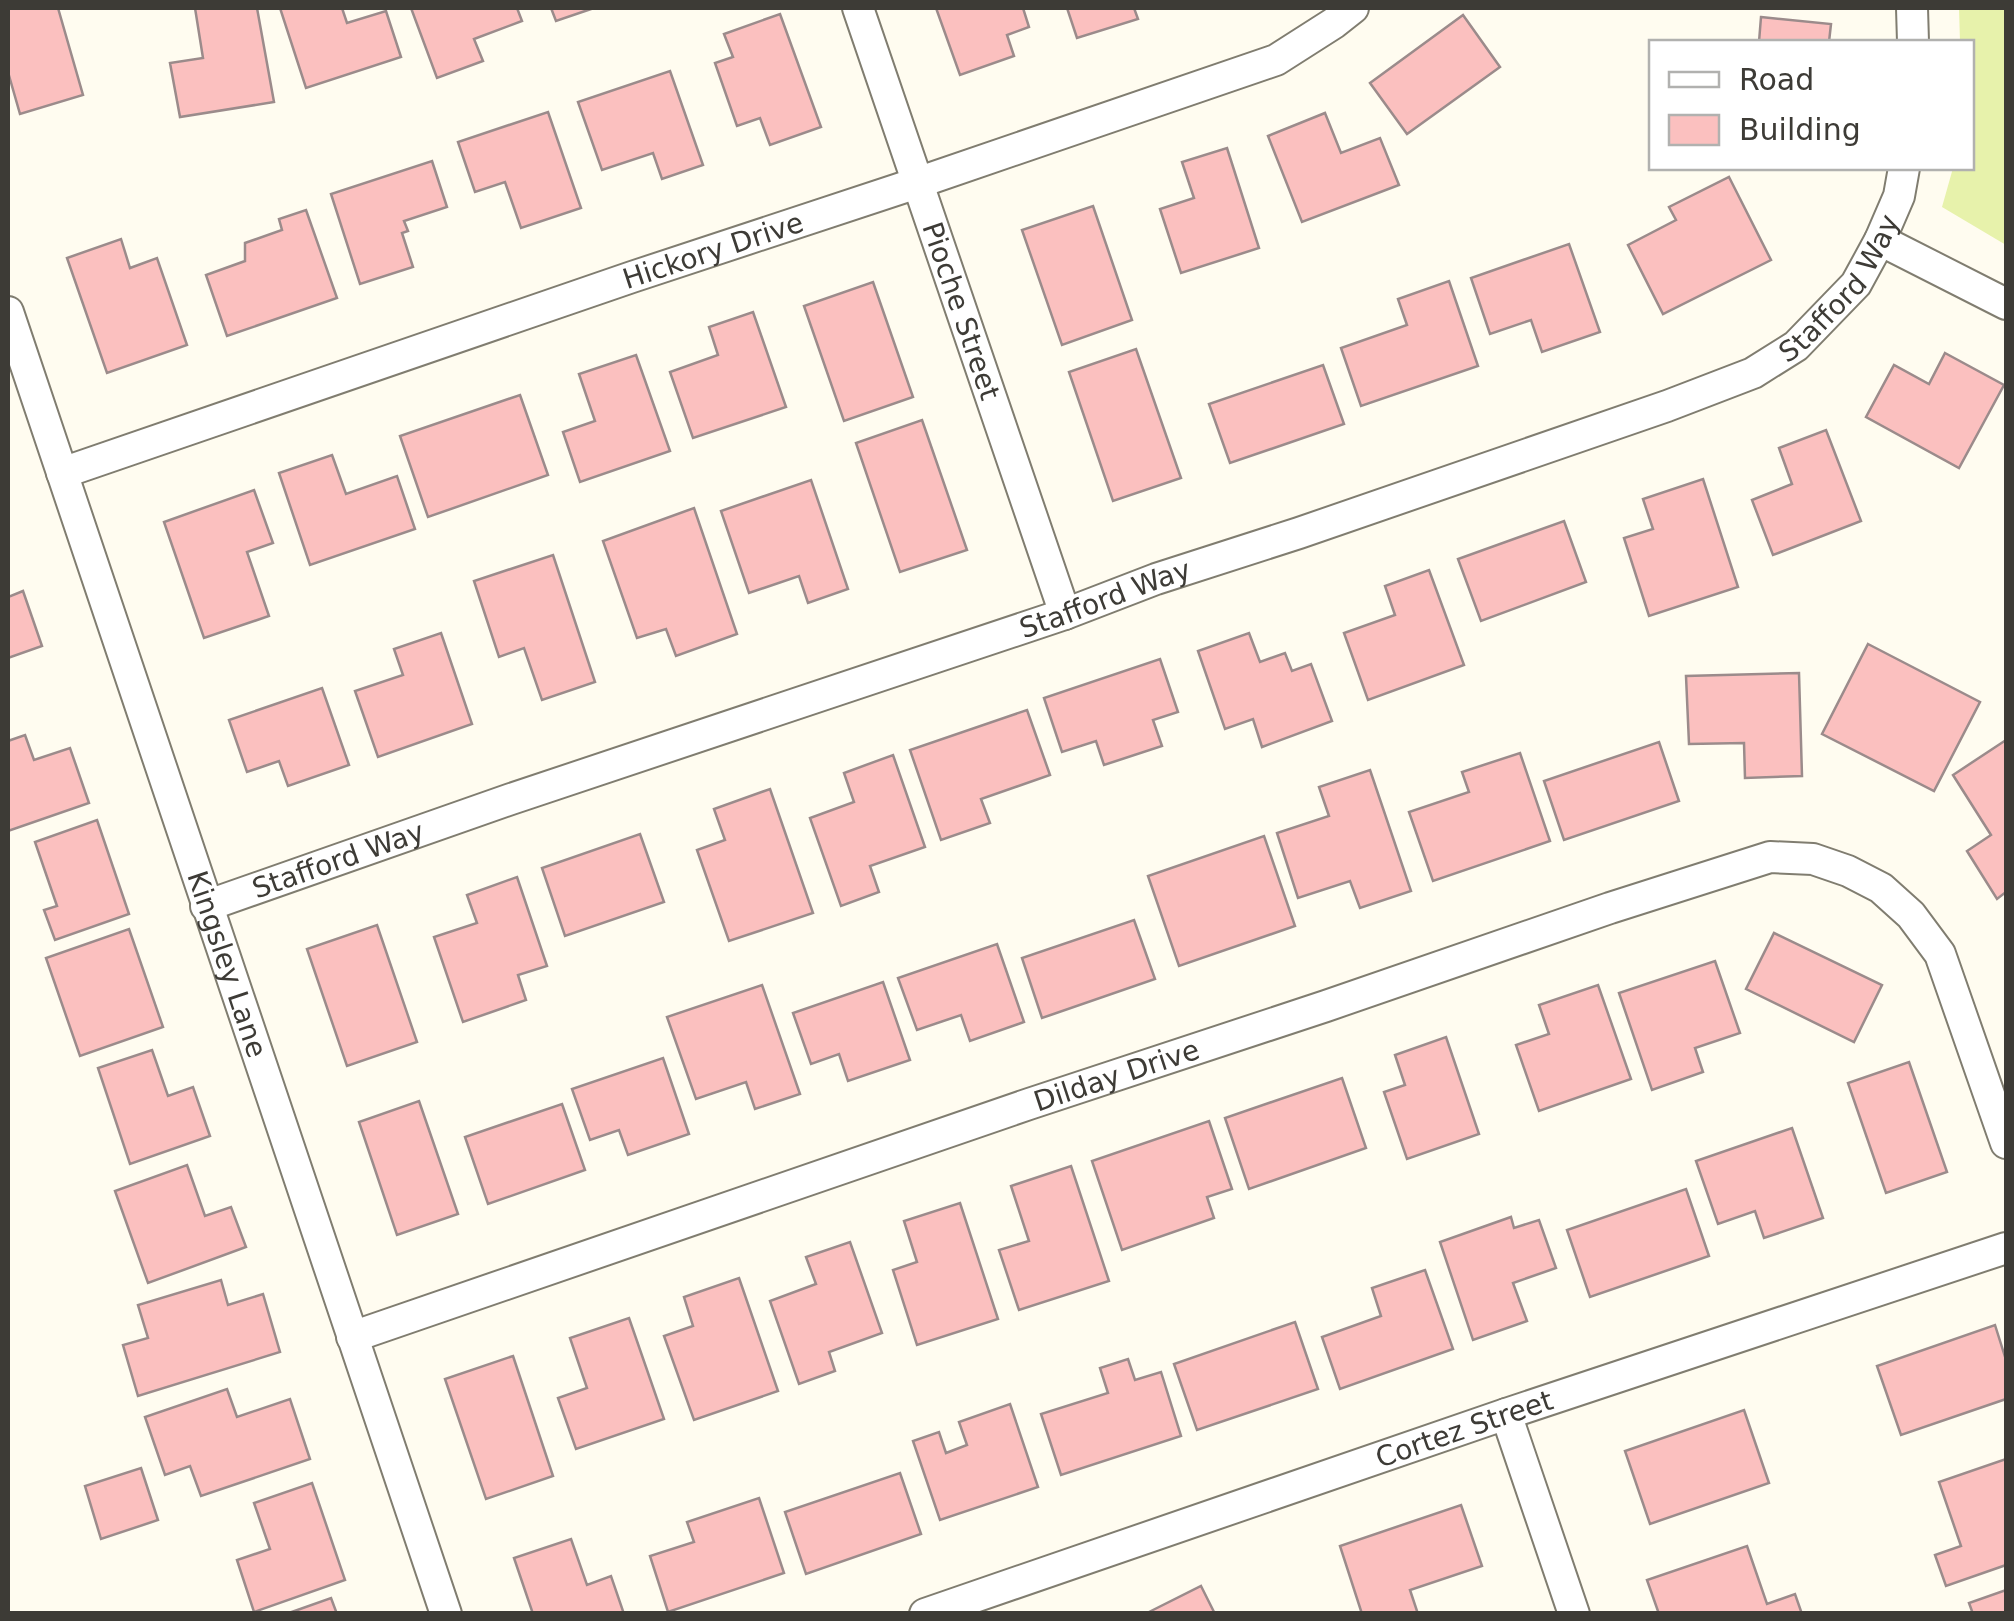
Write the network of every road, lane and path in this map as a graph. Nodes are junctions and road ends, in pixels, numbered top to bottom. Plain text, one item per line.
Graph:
1 (858, 8) edge
2 (1353, 8) edge
3 (1912, 8) edge
4 (1912, 40) edge
5 (1904, 170) edge
6 (917, 183) junction
7 (1880, 240) junction
8 (2006, 304) edge
9 (8, 312) edge
10 (62, 473) junction
11 (1065, 614) junction
12 (206, 906) junction
13 (2006, 1143) edge
14 (2006, 1248) edge
15 (352, 1337) junction
16 (1506, 1414) junction
17 (976, 1605) edge
18 (446, 1614) edge
19 (925, 1614) edge
20 (1574, 1614) edge

1 - 6 street, Pioche Street
2 - 6 street, Hickory Drive
3 - 4 street
5 - 7 street, Stafford Way
6 - 10 street, Hickory Drive
6 - 11 street, Pioche Street
7 - 8 street
7 - 11 street, Stafford Way
9 - 10 street, Kingsley Lane
10 - 12 street, Kingsley Lane
11 - 12 street, Stafford Way
12 - 15 street, Kingsley Lane
13 - 15 street, Dilday Drive
14 - 16 street, Cortez Street
15 - 18 street, Kingsley Lane
16 - 17 street, Cortez Street
16 - 20 street
17 - 19 street, Cortez Street

